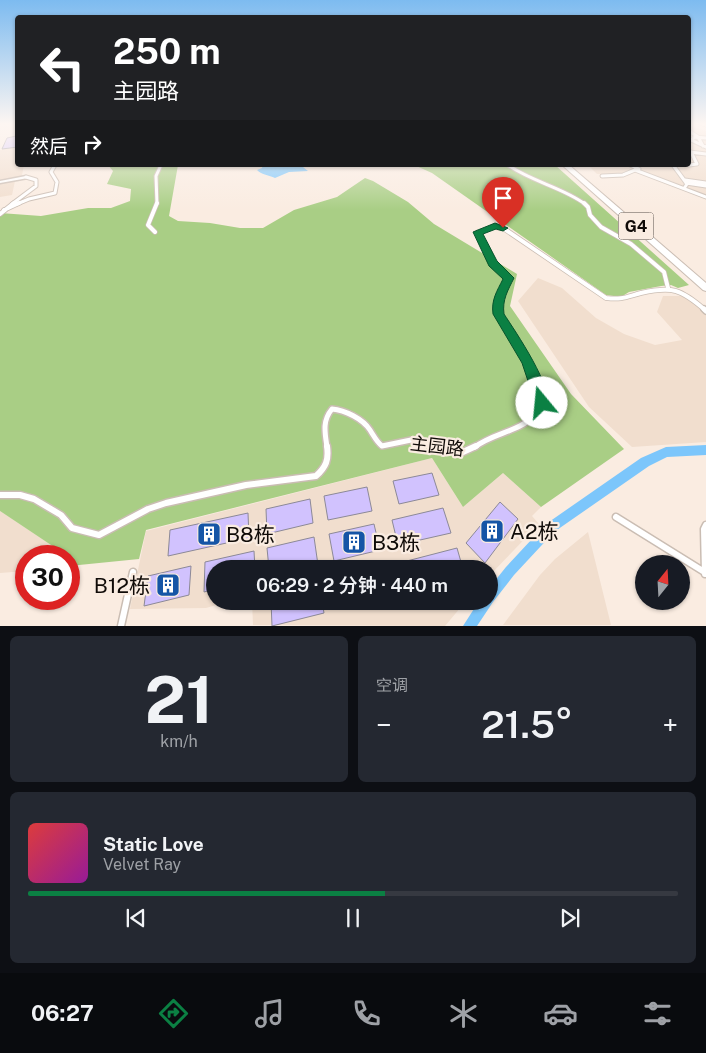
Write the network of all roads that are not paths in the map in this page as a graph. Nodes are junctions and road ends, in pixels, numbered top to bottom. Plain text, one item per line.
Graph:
1 (692, 152) edge
2 (691, 154) edge
3 (706, 154) edge
4 (691, 165) edge
5 (54, 167) edge
6 (160, 167) edge
7 (511, 167) edge
8 (567, 167) edge
9 (572, 167) edge
10 (636, 167) edge
11 (675, 167) edge
12 (602, 176) dead end
13 (26, 177) joint
14 (0, 182) edge
15 (685, 183) junction
16 (706, 185) edge
17 (706, 196) edge
18 (4, 210) junction
19 (0, 214) edge
20 (155, 232) dead end
21 (706, 281) edge
22 (668, 288) junction
23 (706, 288) edge
24 (706, 311) edge
25 (0, 495) edge
26 (616, 517) dead end
27 (706, 525) edge
28 (133, 572) dead end
29 (706, 574) edge
30 (121, 626) edge

1 - 3 street
2 - 4 street
5 - 18 street
6 - 20 street
7 - 22 street
8 - 23 highway, G4
9 - 21 highway, G4
10 - 15 street
11 - 15 street
12 - 17 street
13 - 14 street
13 - 18 street
15 - 16 street
15 - 17 street
18 - 19 street
22 - 24 street
22 - 25 street, 主园路
26 - 29 street
27 - 29 street
28 - 30 street

